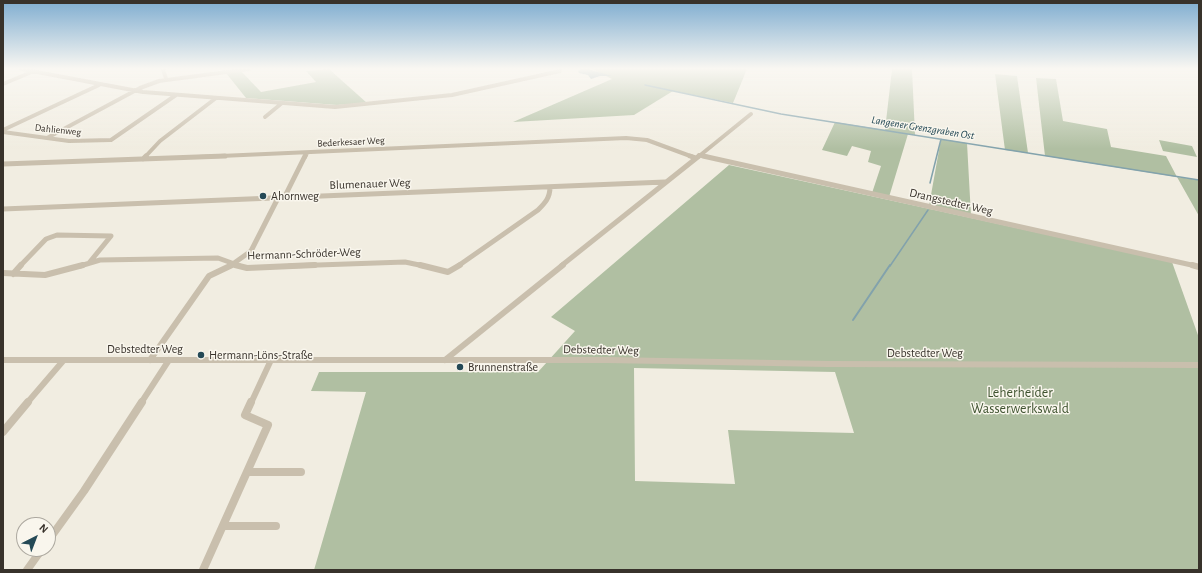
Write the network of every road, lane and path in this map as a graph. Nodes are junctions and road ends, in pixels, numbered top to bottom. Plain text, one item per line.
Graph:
1 (75, 96) edge
2 (126, 96) edge
3 (175, 96) edge
4 (186, 96) edge
5 (444, 96) edge
6 (216, 98) junction
7 (282, 103) junction
8 (751, 114) dead end
9 (265, 118) dead end
10 (3, 131) edge
11 (47, 138) junction
12 (307, 153) junction
13 (697, 156) junction
14 (144, 160) junction
15 (3, 164) edge
16 (666, 182) junction
17 (550, 187) junction
18 (281, 198) junction
19 (4, 210) edge
20 (89, 263) junction
21 (233, 265) junction
22 (1199, 267) edge
23 (3, 273) edge
24 (13, 274) junction
25 (3, 360) edge
26 (63, 360) junction
27 (150, 360) junction
28 (169, 360) junction
29 (271, 360) junction
30 (444, 360) junction
31 (1199, 365) edge
32 (3, 432) edge
33 (247, 472) junction
34 (301, 472) dead end
35 (223, 526) junction
36 (276, 526) dead end
37 (56, 530) edge
38 (36, 557) edge
39 (27, 570) edge
40 (203, 570) edge

1 - 10 street
2 - 11 street
3 - 11 street, Dahlienweg
4 - 6 street
5 - 7 street
6 - 7 street
6 - 14 street
7 - 9 street
8 - 13 street
10 - 11 street, Dahlienweg
12 - 13 street, Bederkesaer Weg
12 - 14 street, Bederkesaer Weg
12 - 18 street
13 - 16 street
13 - 22 street, Drangstedter Weg
14 - 15 street, Bederkesaer Weg
16 - 17 street, Blumenauer Weg
16 - 30 street
17 - 18 street, Blumenauer Weg
17 - 21 street, Hermann-Schröder-Weg
18 - 19 street, Blumenauer Weg
18 - 21 street
20 - 21 street, Hermann-Schröder-Weg
20 - 24 street, Hermann-Schröder-Weg
20 - 24 street
21 - 27 street
23 - 24 street, Hermann-Schröder-Weg
25 - 26 street, Debstedter Weg
26 - 27 street, Debstedter Weg
26 - 32 street
27 - 28 street, Debstedter Weg
28 - 29 street, Debstedter Weg
28 - 37 street
29 - 30 street, Debstedter Weg
29 - 33 street
30 - 31 street, Debstedter Weg
33 - 34 street
33 - 35 street
35 - 36 street
35 - 40 street
38 - 39 street

